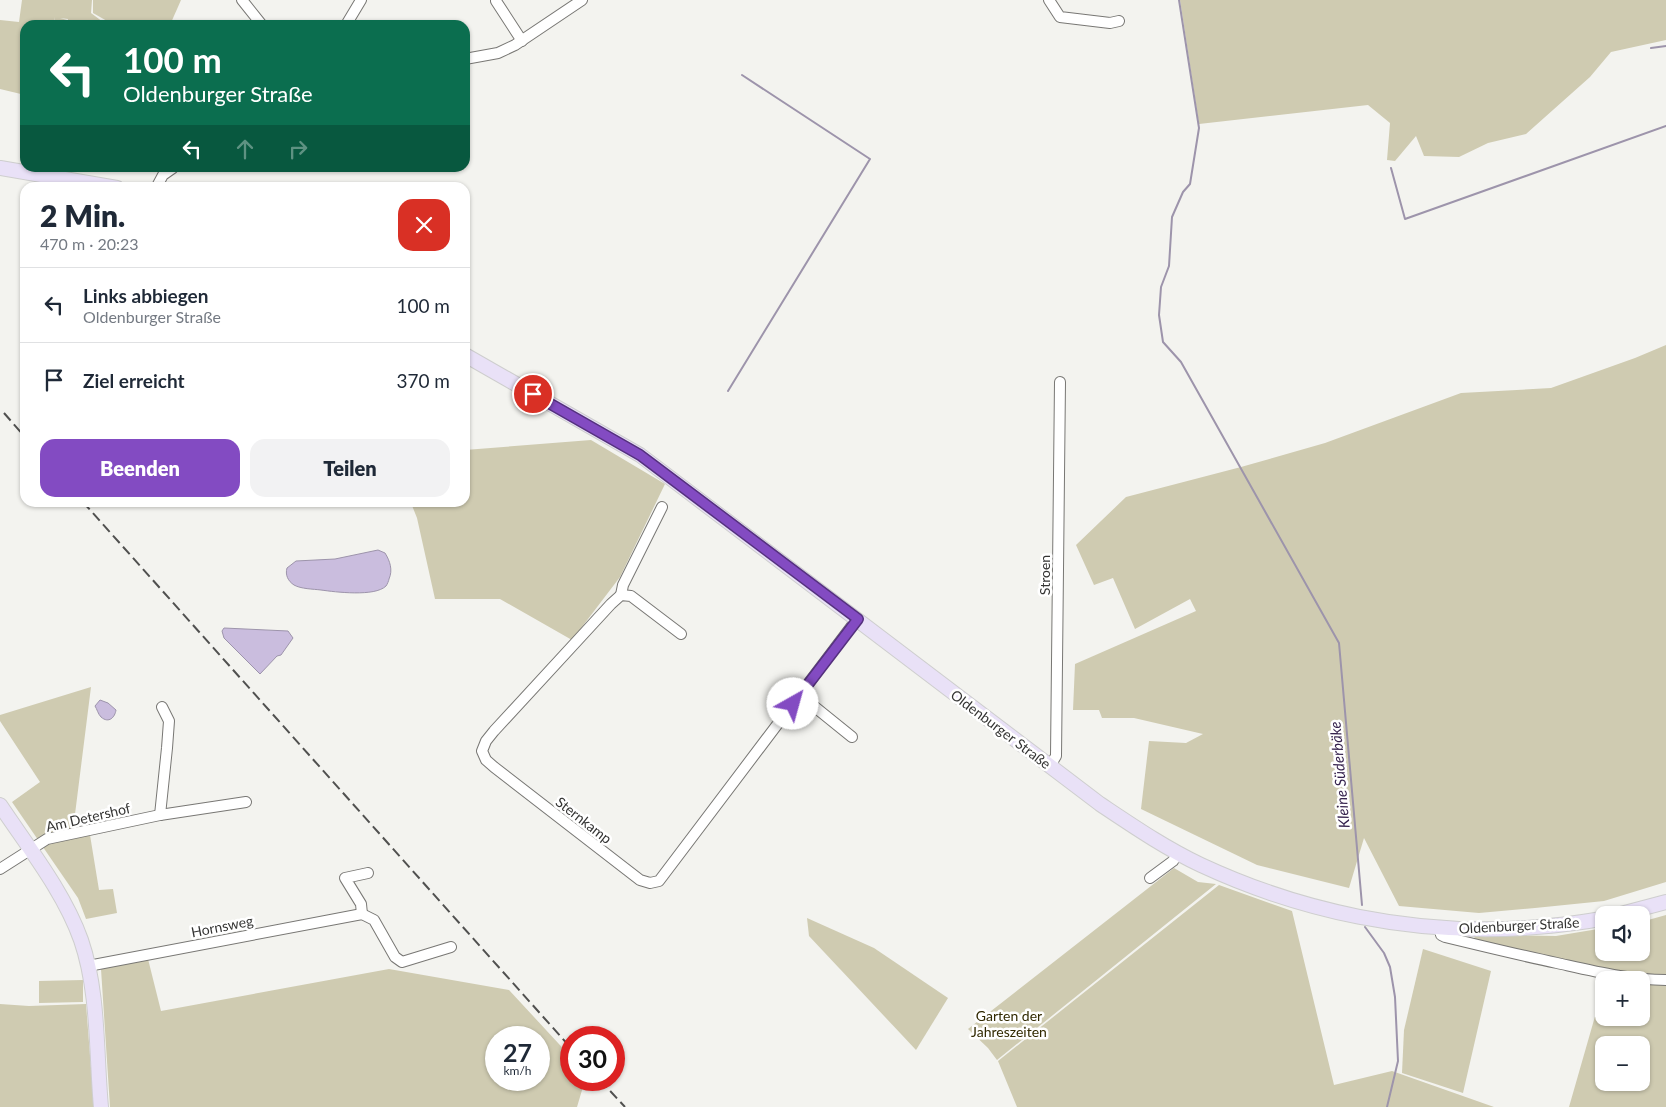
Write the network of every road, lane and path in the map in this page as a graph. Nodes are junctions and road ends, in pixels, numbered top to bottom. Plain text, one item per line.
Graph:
1 (242, 0) edge
2 (361, 0) edge
3 (582, 0) edge
4 (1049, 0) edge
5 (496, 1) edge
6 (258, 20) edge
7 (349, 20) edge
8 (1119, 21) dead end
9 (522, 41) junction
10 (470, 58) edge
11 (0, 168) edge
12 (20, 171) edge
13 (23, 172) edge
14 (167, 172) edge
15 (81, 182) edge
16 (159, 182) edge
17 (470, 358) edge
18 (1060, 382) dead end
19 (662, 507) dead end
20 (621, 595) junction
21 (858, 619) junction
22 (681, 634) dead end
23 (800, 695) junction
24 (162, 707) dead end
25 (852, 737) dead end
26 (1050, 766) junction
27 (246, 802) dead end
28 (0, 805) edge
29 (160, 815) junction
30 (29, 850) junction
31 (1178, 853) junction
32 (0, 869) edge
33 (368, 873) dead end
34 (1150, 878) dead end
35 (1666, 902) edge
36 (1650, 906) edge
37 (362, 914) junction
38 (1595, 920) edge
39 (1440, 928) junction
40 (451, 947) dead end
41 (88, 966) junction
42 (1666, 980) edge
43 (101, 1107) edge

1 - 6 street
2 - 7 street
3 - 9 street
4 - 8 street
5 - 9 street
9 - 10 street
11 - 12 main road
13 - 15 main road
14 - 16 street
17 - 21 main road, Oldenburger Straße
18 - 26 street, Stroen
19 - 20 street, Sternkamp
20 - 22 street
20 - 23 street, Sternkamp
21 - 23 street, Sternkamp
21 - 26 main road, Oldenburger Straße
23 - 25 street
24 - 29 street
26 - 31 main road, Oldenburger Straße
27 - 29 street, Am Detershof
28 - 30 main road
29 - 30 street, Am Detershof
30 - 32 street, Am Detershof
30 - 41 main road
31 - 34 street
31 - 39 main road, Oldenburger Straße
33 - 37 street
35 - 36 main road
37 - 40 street
37 - 41 street, Hornsweg
38 - 39 main road, Oldenburger Straße
39 - 42 street
41 - 43 main road

